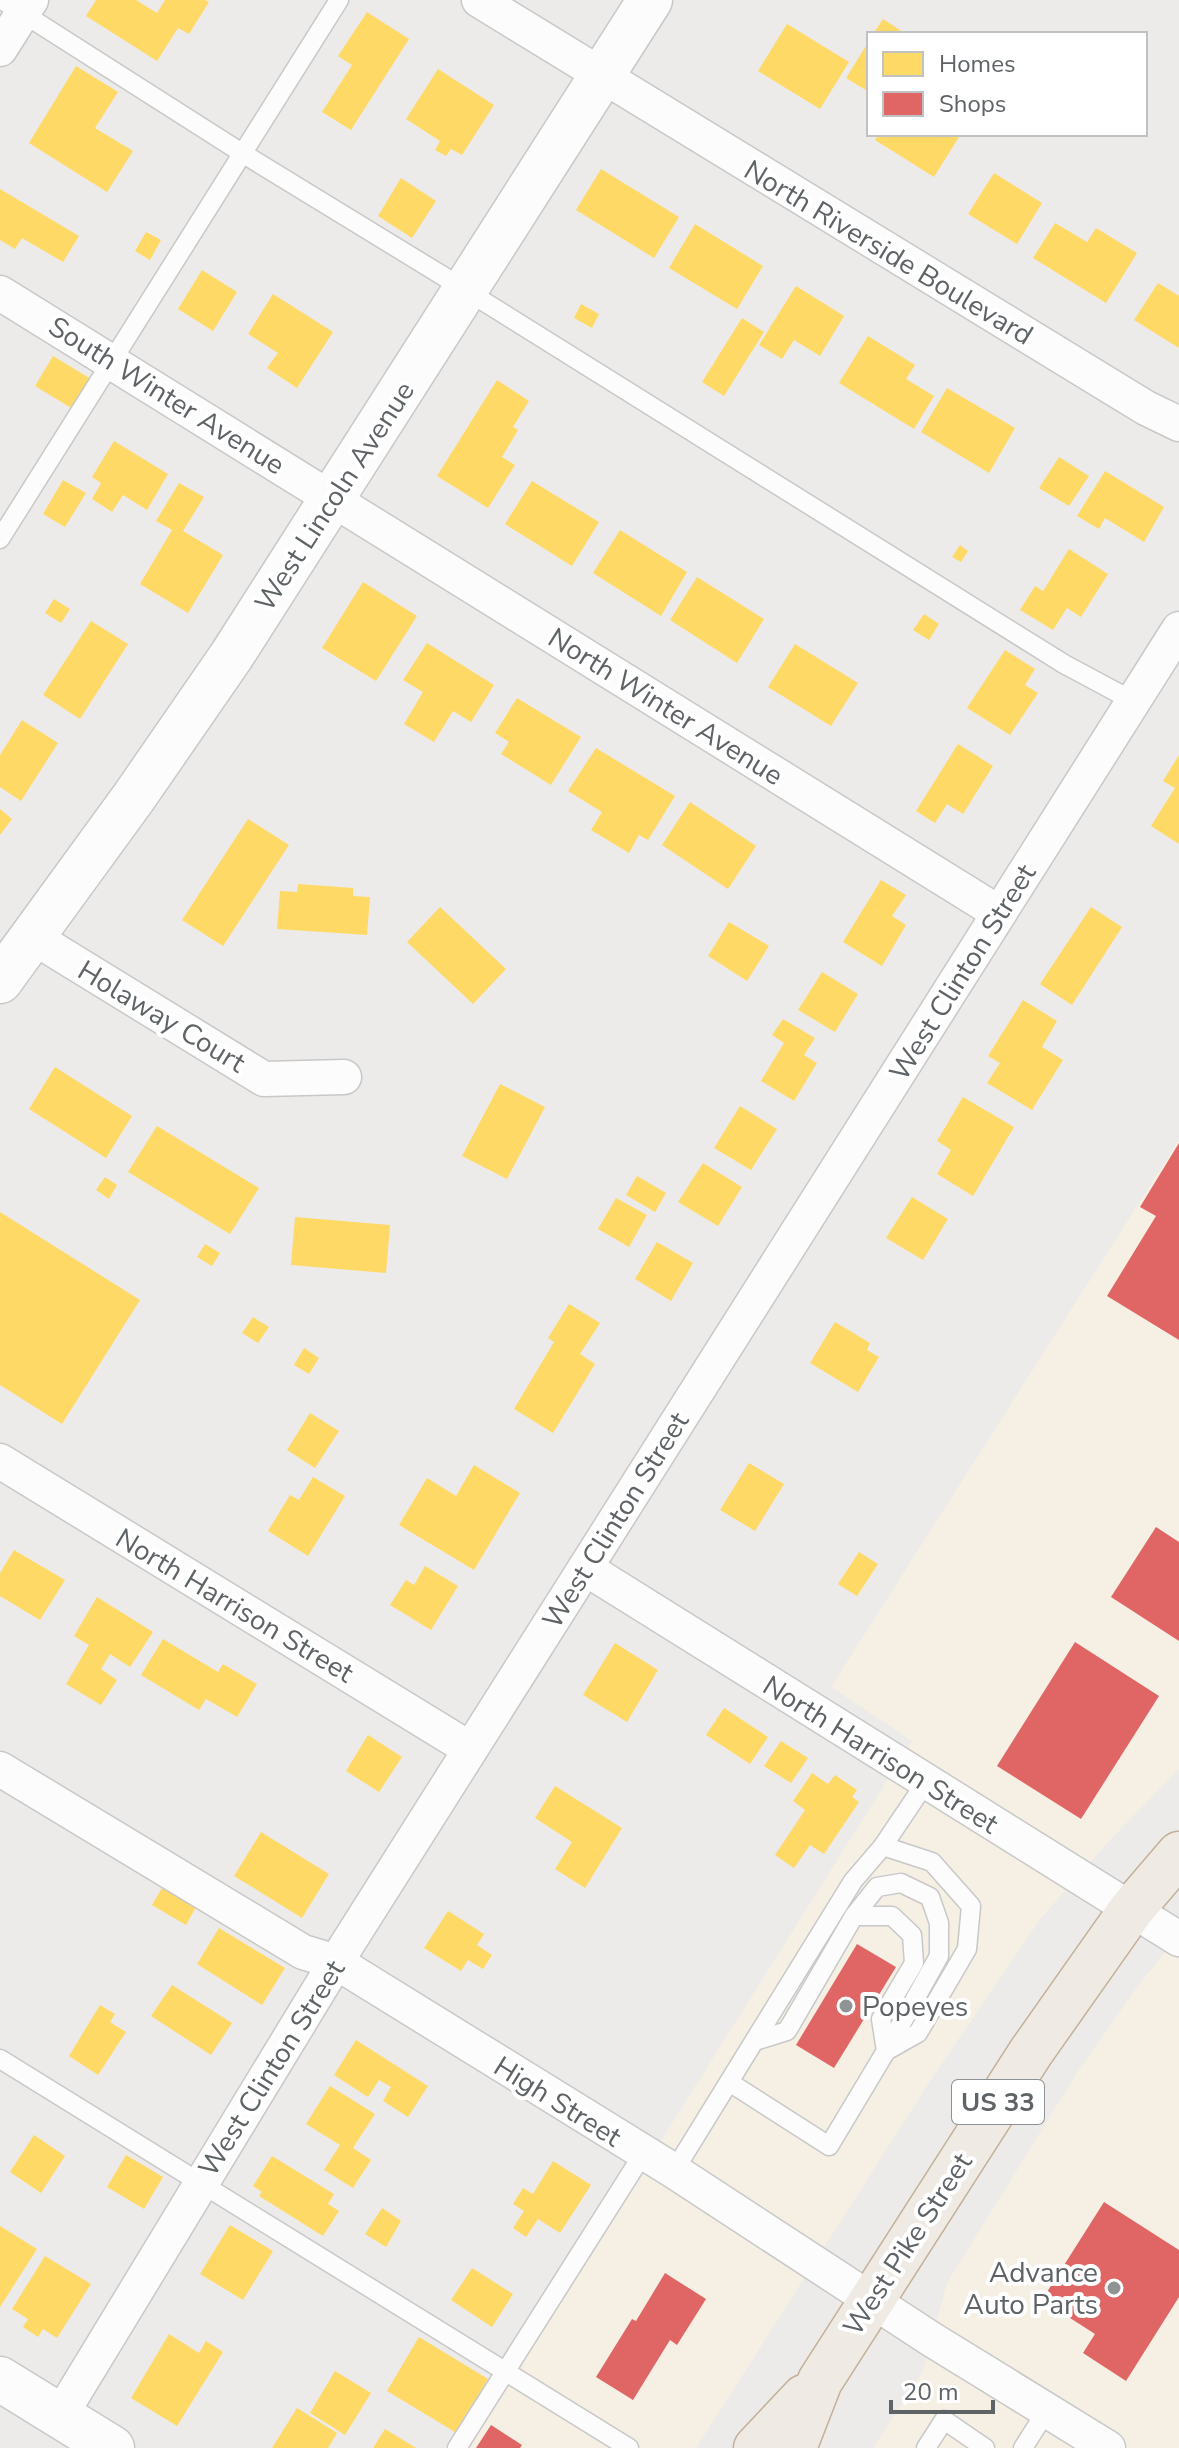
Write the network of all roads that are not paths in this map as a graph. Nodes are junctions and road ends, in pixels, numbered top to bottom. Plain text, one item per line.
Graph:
1 (339, 0) edge
2 (479, 0) edge
3 (650, 0) edge
4 (18, 4) edge
5 (0, 49) edge
6 (602, 76) junction
7 (242, 153) junction
8 (465, 289) junction
9 (0, 293) edge
10 (112, 361) junction
11 (1179, 424) edge
12 (334, 498) junction
13 (0, 539) edge
14 (1179, 629) edge
15 (1133, 701) junction
16 (999, 913) junction
17 (33, 937) junction
18 (0, 981) edge
19 (344, 1077) dead end
20 (0, 1461) edge
21 (585, 1568) junction
22 (470, 1749) junction
23 (0, 1769) edge
24 (926, 1782) junction
25 (883, 1846) junction
26 (1179, 1854) edge
27 (1131, 1910) junction
28 (854, 1916) junction
29 (1179, 1939) edge
30 (336, 1962) junction
31 (755, 2041) junction
32 (886, 2051) junction
33 (0, 2059) edge
34 (729, 2082) junction
35 (643, 2154) junction
36 (674, 2171) junction
37 (201, 2182) junction
38 (871, 2299) junction
39 (507, 2371) junction
40 (0, 2379) edge
41 (820, 2381) junction
42 (1047, 2410) junction
43 (60, 2416) junction
44 (112, 2448) edge
45 (457, 2448) edge
46 (629, 2448) edge
47 (756, 2448) edge
48 (794, 2448) edge
49 (926, 2448) edge
50 (985, 2448) edge
51 (1023, 2448) edge
52 (1108, 2448) edge

1 - 7 lane
2 - 6 street, North Riverside Boulevard
3 - 6 street, West Lincoln Avenue
4 - 5 street
4 - 7 lane
6 - 8 street, West Lincoln Avenue
6 - 11 street, North Riverside Boulevard
7 - 8 lane
7 - 10 lane
8 - 12 street, West Lincoln Avenue
8 - 15 lane
9 - 10 street, South Winter Avenue
10 - 12 street, South Winter Avenue
10 - 13 lane
12 - 16 street, North Winter Avenue
12 - 17 street, West Lincoln Avenue
14 - 15 street, West Clinton Street
15 - 16 street, West Clinton Street
16 - 21 street, West Clinton Street
17 - 18 street, West Lincoln Avenue
17 - 19 street, Holaway Court
20 - 22 street, North Harrison Street
21 - 22 street, West Clinton Street
21 - 24 street, North Harrison Street
22 - 30 street, West Clinton Street
23 - 30 street, High Street
24 - 25 lane
24 - 27 street, North Harrison Street
25 - 31 lane
25 - 32 lane
26 - 27 highway, US 33
27 - 29 street, North Harrison Street
27 - 38 highway, West Pike Street / US 33
28 - 31 lane
28 - 32 lane
28 - 32 lane
30 - 35 street, High Street
30 - 37 street, West Clinton Street
31 - 34 lane
32 - 34 lane
33 - 37 lane
34 - 36 lane
35 - 36 street, High Street
35 - 39 lane
36 - 38 street, High Street
37 - 39 lane
37 - 43 street, West Clinton Street
38 - 41 highway, West Pike Street / US 33
38 - 42 street, High Street
39 - 45 lane
39 - 46 lane
40 - 43 street
41 - 47 highway, West Pike Street
41 - 48 highway, West Pike Street / US 33
42 - 51 lane
42 - 52 street, High Street
43 - 44 street
49 - 50 lane

